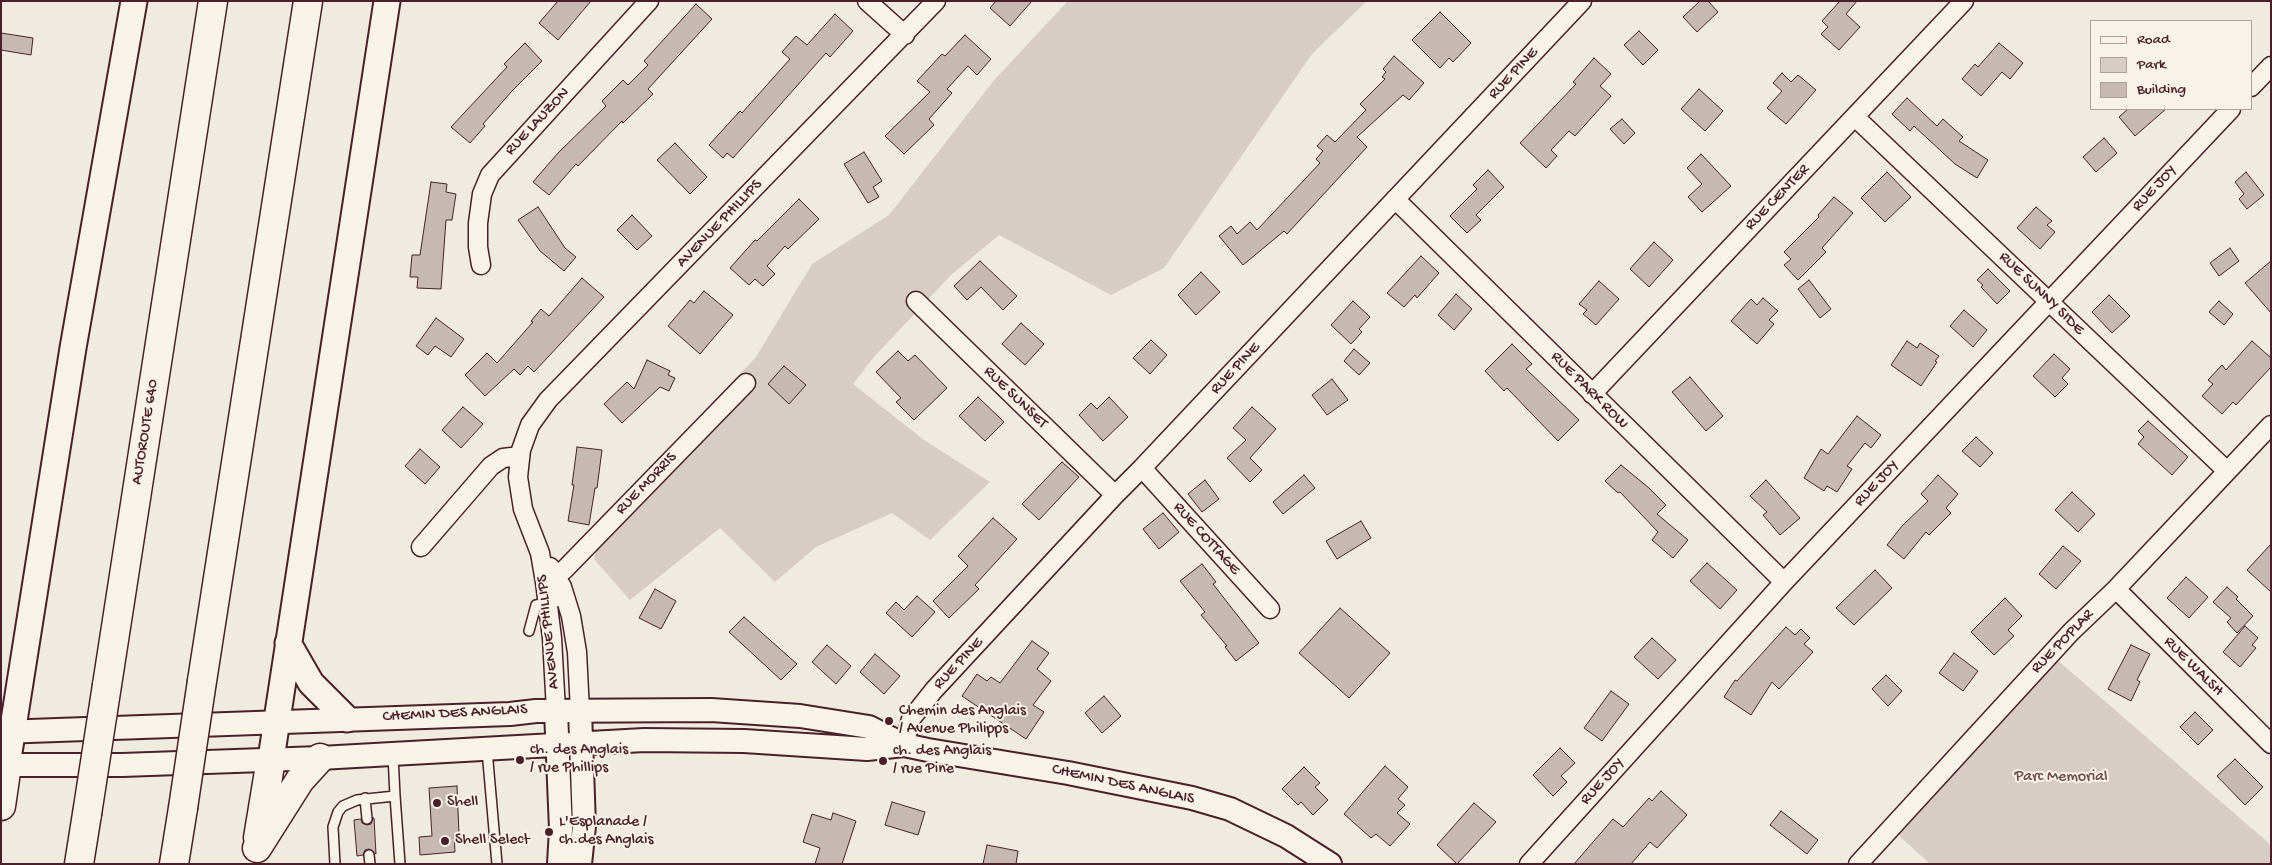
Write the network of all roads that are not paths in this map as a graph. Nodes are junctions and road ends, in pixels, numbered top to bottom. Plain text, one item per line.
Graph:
1 (134, 1) edge
2 (213, 1) edge
3 (308, 1) edge
4 (387, 1) edge
5 (649, 1) edge
6 (867, 1) edge
7 (936, 1) edge
8 (1582, 1) edge
9 (1964, 1) edge
10 (905, 35) junction
11 (2271, 66) edge
12 (2252, 86) edge
13 (2230, 110) edge
14 (1855, 117) junction
15 (1396, 199) junction
16 (481, 265) dead end
17 (916, 301) dead end
18 (2049, 302) junction
19 (746, 383) dead end
20 (1592, 394) junction
21 (2271, 425) edge
22 (520, 456) junction
23 (1142, 468) junction
24 (2226, 471) junction
25 (1115, 495) junction
26 (421, 547) dead end
27 (551, 580) junction
28 (1784, 582) junction
29 (2116, 589) junction
30 (566, 600) junction
31 (548, 602) junction
32 (1270, 609) dead end
33 (529, 631) dead end
34 (288, 643) junction
35 (556, 711) junction
36 (580, 711) junction
37 (347, 719) junction
38 (276, 722) junction
39 (7, 732) edge
40 (2271, 744) edge
41 (581, 745) junction
42 (904, 745) junction
43 (556, 746) junction
44 (487, 750) junction
45 (393, 754) junction
46 (320, 758) junction
47 (271, 759) junction
48 (4, 765) edge
49 (395, 796) junction
50 (365, 798) junction
51 (1, 806) edge
52 (367, 819) dead end
53 (255, 856) edge
54 (79, 864) edge
55 (174, 864) edge
56 (335, 864) edge
57 (400, 864) edge
58 (497, 864) edge
59 (559, 864) edge
60 (580, 864) edge
61 (1330, 864) edge
62 (1529, 864) edge
63 (1858, 864) edge

1 - 39 main road
2 - 54 highway, AUTOROUTE 640, bridge
3 - 55 highway, bridge
4 - 34 main road
5 - 16 street, RUE LAUZON
6 - 10 street
7 - 10 street, AVENUE PHILLIPS
8 - 15 street, RUE PINE
9 - 14 street, RUE CENTER
10 - 22 street, AVENUE PHILLIPS
11 - 12 street
13 - 18 street, RUE JOY
14 - 18 street, RUE SUNNY SIDE
14 - 20 street, RUE CENTER
15 - 20 street, RUE PARK ROW
15 - 23 street, RUE PINE
17 - 25 street, RUE SUNSET
18 - 24 street, RUE SUNNY SIDE
18 - 28 street, RUE JOY
19 - 27 street, RUE MORRIS
20 - 28 street, RUE PARK ROW
21 - 24 street, RUE POPLAR
22 - 26 street
22 - 27 street, AVENUE PHILLIPS
23 - 25 street, RUE PINE
23 - 32 street, RUE COTTAGE
24 - 29 street, RUE POPLAR
25 - 42 street, RUE PINE
27 - 30 street, AVENUE PHILLIPS
27 - 31 street, AVENUE PHILLIPS
28 - 62 street, RUE JOY
29 - 40 street, RUE WALSH
29 - 63 street, RUE POPLAR
30 - 31 lane
30 - 36 street, AVENUE PHILLIPS
31 - 33 lane
31 - 35 street, AVENUE PHILLIPS
34 - 37 main road
34 - 38 main road
35 - 36 street, CHEMIN DES ANGLAIS
35 - 37 street, CHEMIN DES ANGLAIS
35 - 43 street
36 - 41 street
36 - 42 street, CHEMIN DES ANGLAIS
37 - 38 street, CHEMIN DES ANGLAIS
38 - 39 street, CHEMIN DES ANGLAIS
38 - 47 main road
39 - 48 main road
41 - 42 street, CHEMIN DES ANGLAIS
41 - 43 street, CHEMIN DES ANGLAIS
41 - 60 street
42 - 61 street, CHEMIN DES ANGLAIS
43 - 44 street, CHEMIN DES ANGLAIS
43 - 59 street
44 - 45 street, CHEMIN DES ANGLAIS
44 - 58 lane
45 - 46 street, CHEMIN DES ANGLAIS
45 - 49 lane
46 - 47 street, CHEMIN DES ANGLAIS
46 - 53 highway
47 - 48 street, CHEMIN DES ANGLAIS
47 - 53 highway
48 - 51 highway
49 - 50 lane
49 - 57 lane
50 - 52 lane
50 - 56 lane

